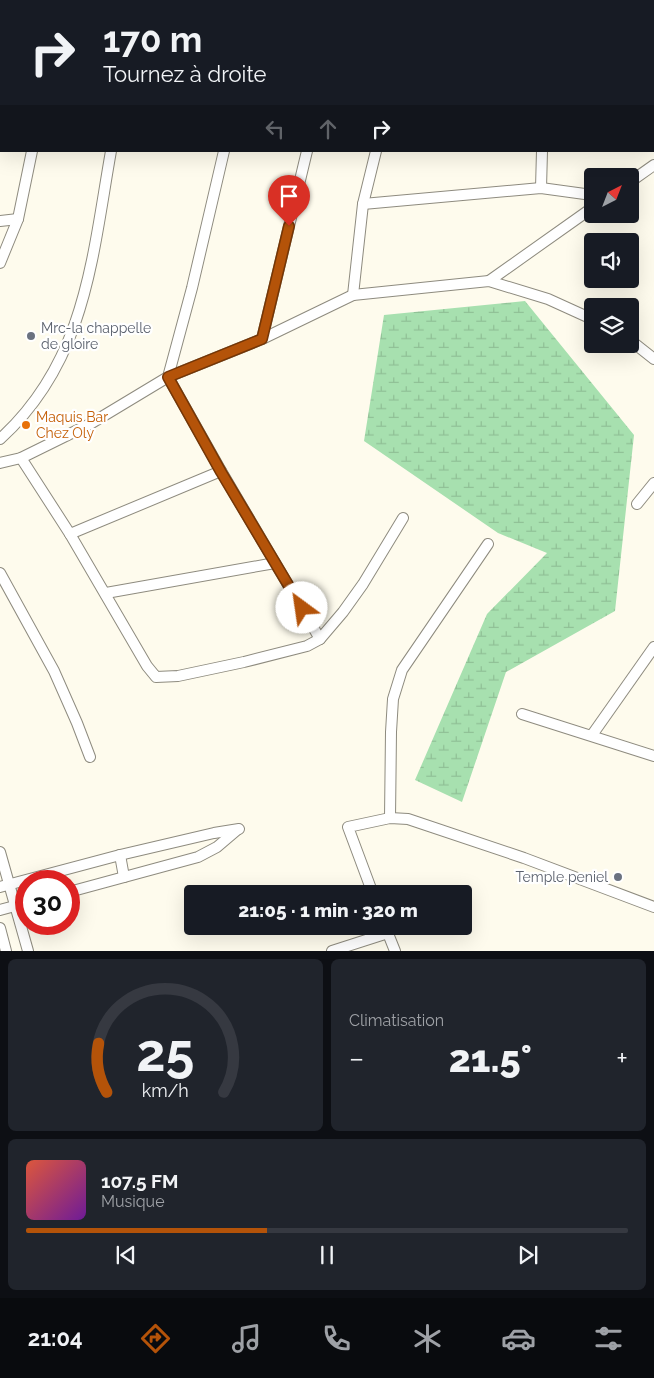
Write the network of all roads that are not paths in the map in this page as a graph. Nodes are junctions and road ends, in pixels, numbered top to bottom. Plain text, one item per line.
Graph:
1 (32, 152) edge
2 (111, 152) edge
3 (224, 152) edge
4 (307, 152) edge
5 (376, 152) edge
6 (542, 152) edge
7 (654, 165) edge
8 (639, 176) edge
9 (541, 188) junction
10 (584, 194) edge
11 (363, 204) junction
12 (584, 214) edge
13 (18, 218) junction
14 (0, 221) edge
15 (0, 263) edge
16 (489, 281) junction
17 (353, 295) junction
18 (584, 314) edge
19 (262, 339) junction
20 (639, 347) edge
21 (654, 359) edge
22 (168, 377) junction
23 (0, 439) edge
24 (21, 458) junction
25 (0, 463) edge
26 (221, 472) junction
27 (654, 483) edge
28 (637, 504) dead end
29 (403, 518) dead end
30 (70, 534) junction
31 (488, 544) dead end
32 (275, 563) junction
33 (0, 573) edge
34 (106, 593) junction
35 (320, 639) junction
36 (654, 647) edge
37 (522, 714) dead end
38 (592, 735) junction
39 (654, 756) edge
40 (90, 757) dead end
41 (390, 818) junction
42 (0, 852) edge
43 (120, 855) junction
44 (124, 877) junction
45 (4, 885) edge
46 (370, 885) edge
47 (80, 889) edge
48 (15, 906) joint
49 (654, 907) edge
50 (0, 910) edge
51 (0, 928) edge
52 (24, 935) edge
53 (372, 935) edge
54 (388, 935) edge
55 (6, 950) edge
56 (28, 950) edge
57 (332, 950) edge
58 (395, 950) edge

1 - 13 street
2 - 23 street
3 - 22 street
4 - 19 street
5 - 11 street
6 - 9 street
7 - 8 street
9 - 10 street
9 - 11 street
11 - 17 street
12 - 16 street
13 - 14 street
13 - 15 street
16 - 17 street
16 - 18 street
17 - 19 street
19 - 22 street
20 - 21 street
22 - 24 street
22 - 26 street
24 - 25 street
24 - 30 street
26 - 30 street
26 - 32 street
27 - 28 street
29 - 35 street
30 - 34 street
31 - 41 street
32 - 34 street
32 - 35 street
33 - 40 street
34 - 35 street
36 - 38 street
37 - 38 street
38 - 39 street
41 - 46 street
41 - 49 street
42 - 45 street
43 - 44 street
43 - 44 street
43 - 45 street
44 - 47 street
45 - 48 street
48 - 50 street
51 - 55 street
52 - 56 street
53 - 57 street
54 - 58 street

